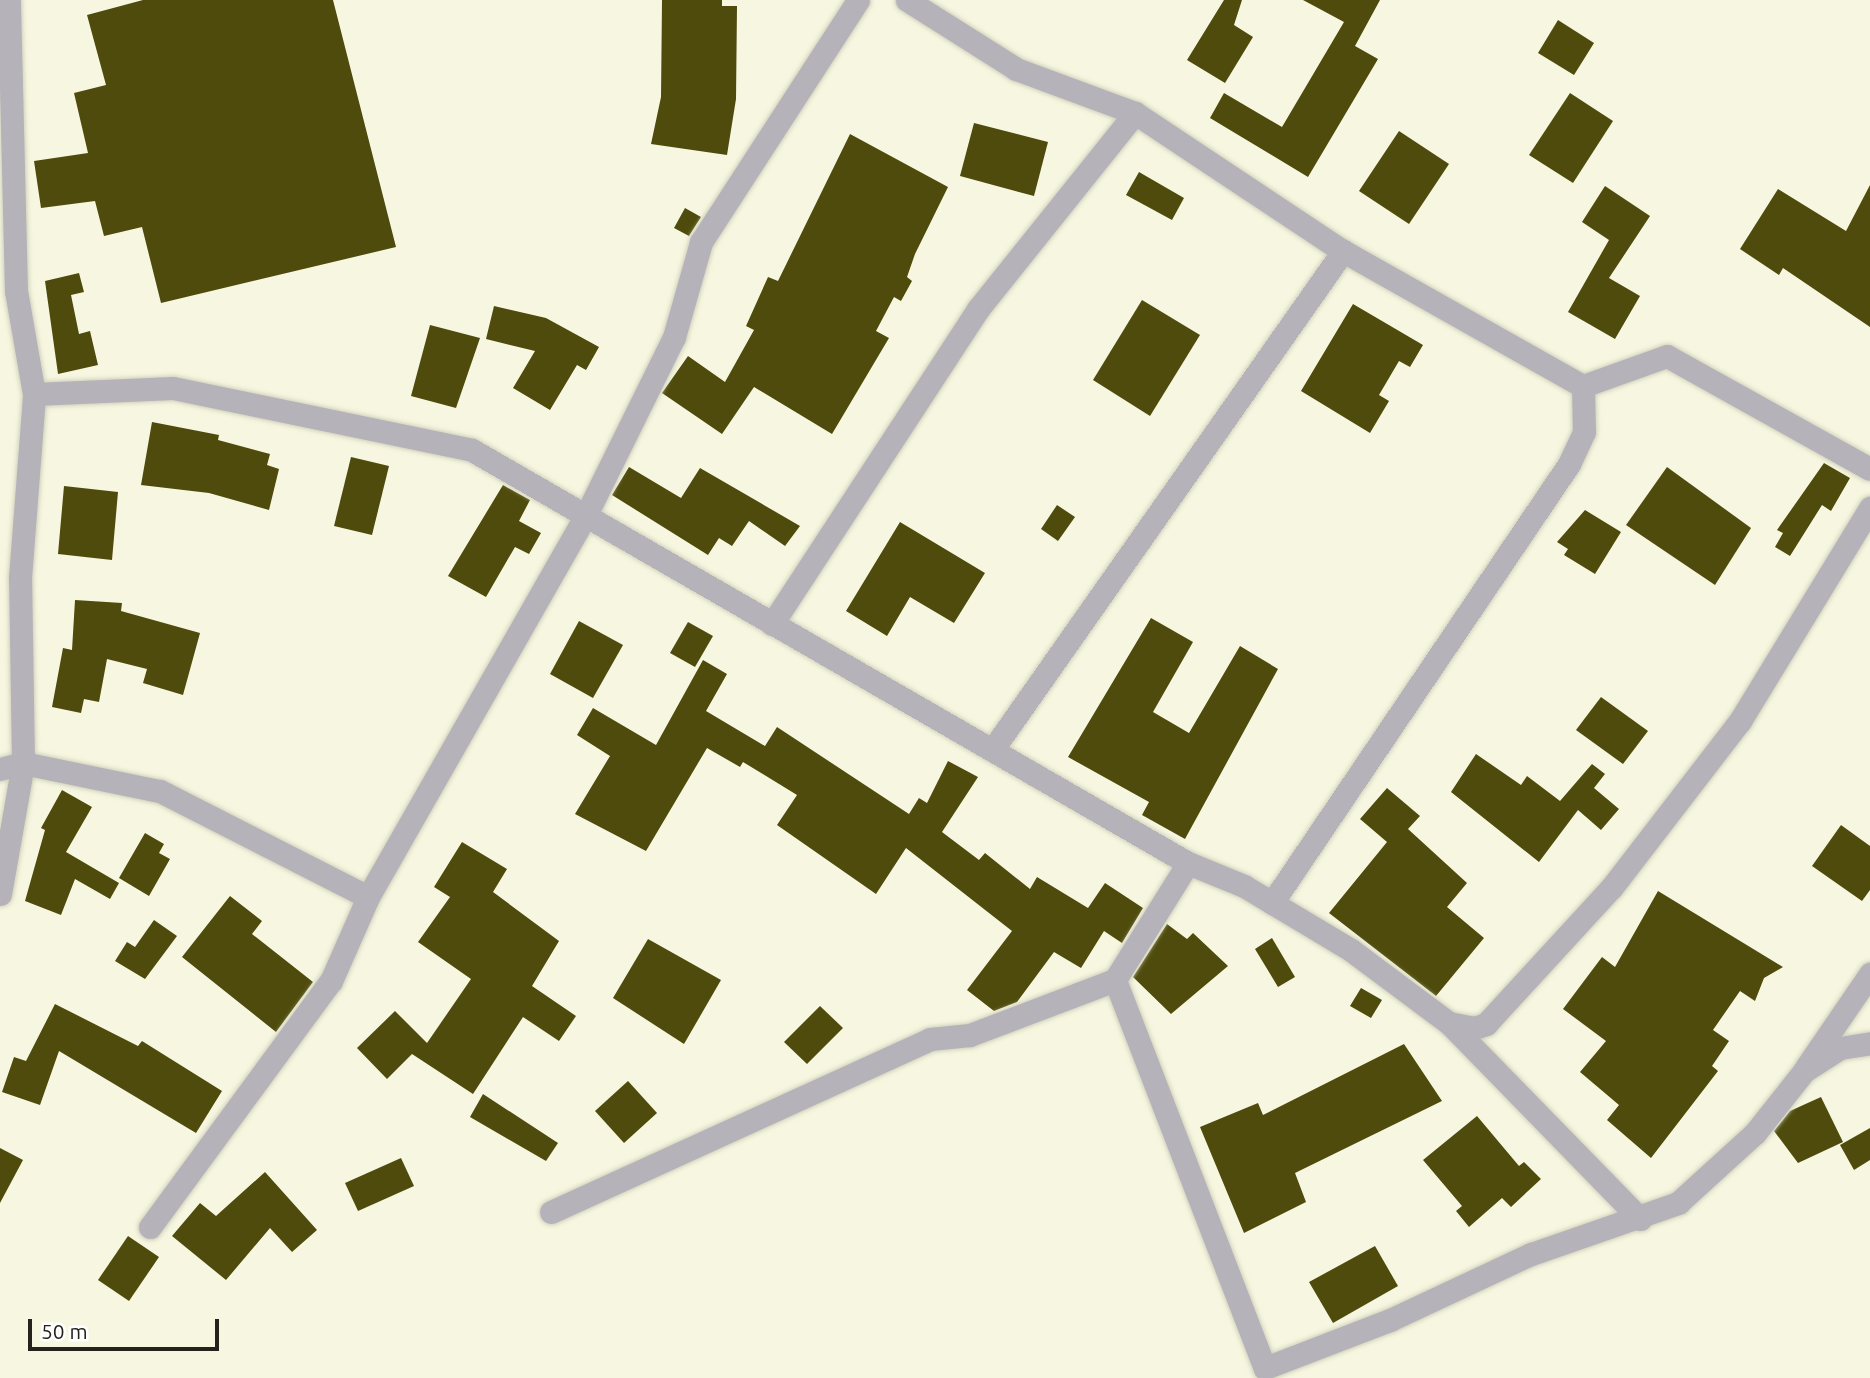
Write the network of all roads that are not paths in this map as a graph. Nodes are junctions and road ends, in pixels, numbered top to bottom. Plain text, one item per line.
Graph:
1 (9, 0) edge
2 (858, 0) edge
3 (907, 0) edge
4 (1135, 113) junction
5 (7, 155) edge
6 (1343, 251) junction
7 (1583, 386) junction
8 (34, 394) junction
9 (1870, 469) edge
10 (1870, 508) edge
11 (587, 513) junction
12 (772, 624) junction
13 (993, 749) junction
14 (23, 763) junction
15 (0, 769) edge
16 (1188, 863) junction
17 (0, 894) edge
18 (368, 897) junction
19 (1272, 903) junction
20 (1870, 974) edge
21 (1115, 980) junction
22 (1449, 1023) junction
23 (1870, 1043) edge
24 (1804, 1071) junction
25 (551, 1212) dead end
26 (1640, 1219) junction
27 (150, 1227) dead end

1 - 5 street
2 - 11 street
3 - 4 street
4 - 6 street
4 - 12 street
5 - 8 street
6 - 7 street
6 - 13 street
7 - 9 street
7 - 19 street
8 - 11 street
8 - 14 street
10 - 22 street
11 - 12 street
11 - 18 street
12 - 13 street
13 - 16 street
14 - 15 street
14 - 17 street
14 - 18 street
16 - 19 street
16 - 21 street
18 - 27 street
19 - 22 street
20 - 24 street
21 - 25 street
21 - 26 street
22 - 26 street
23 - 24 street
24 - 26 street

